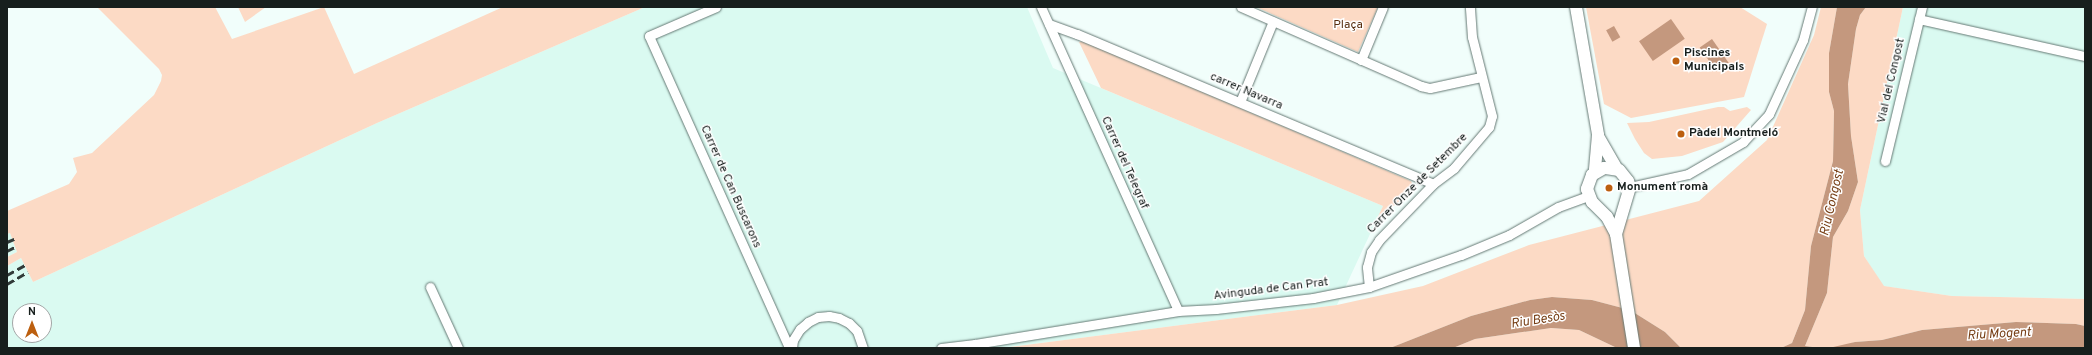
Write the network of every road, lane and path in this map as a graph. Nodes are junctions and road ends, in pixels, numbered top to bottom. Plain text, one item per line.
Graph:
1 (716, 7) edge
2 (1041, 7) edge
3 (1241, 7) edge
4 (1383, 7) edge
5 (1470, 7) edge
6 (1576, 7) edge
7 (1812, 7) edge
8 (1922, 7) edge
9 (1919, 19) junction
10 (1273, 21) junction
11 (1049, 24) junction
12 (2085, 56) edge
13 (1361, 60) junction
14 (1481, 77) junction
15 (1240, 102) junction
16 (1598, 135) junction
17 (1885, 161) dead end
18 (1616, 168) junction
19 (1595, 172) junction
20 (1433, 184) junction
21 (1630, 187) junction
22 (1588, 196) junction
23 (1626, 202) junction
24 (1599, 208) junction
25 (1616, 234) junction
26 (430, 287) dead end
27 (1369, 287) junction
28 (1178, 311) junction
29 (458, 348) edge
30 (790, 348) edge
31 (863, 348) edge
32 (941, 348) edge
33 (1634, 348) edge

1 - 30 street, Carrer de Can Buscarons
2 - 11 street, Carrer del Telegraf
3 - 10 street
4 - 13 street
5 - 14 street, Carrer Onze de Setembre
6 - 16 street
7 - 21 street
8 - 9 street, Vial del Congost
9 - 12 street
9 - 17 street, Vial del Congost
10 - 13 street
10 - 15 street
11 - 15 street, carrer Navarra
11 - 28 street, Carrer del Telegraf
13 - 14 street
14 - 20 street, Carrer Onze de Setembre
15 - 20 street, carrer Navarra
16 - 18 street
16 - 19 street
18 - 19 street
18 - 21 street
19 - 22 street
20 - 27 street, Carrer Onze de Setembre
21 - 23 street
22 - 24 street
22 - 27 street, Avinguda de Can Prat
23 - 24 street
23 - 25 street
24 - 25 street
25 - 33 street
26 - 29 street
27 - 28 street, Avinguda de Can Prat
28 - 32 street, Avinguda de Can Prat
30 - 31 street

